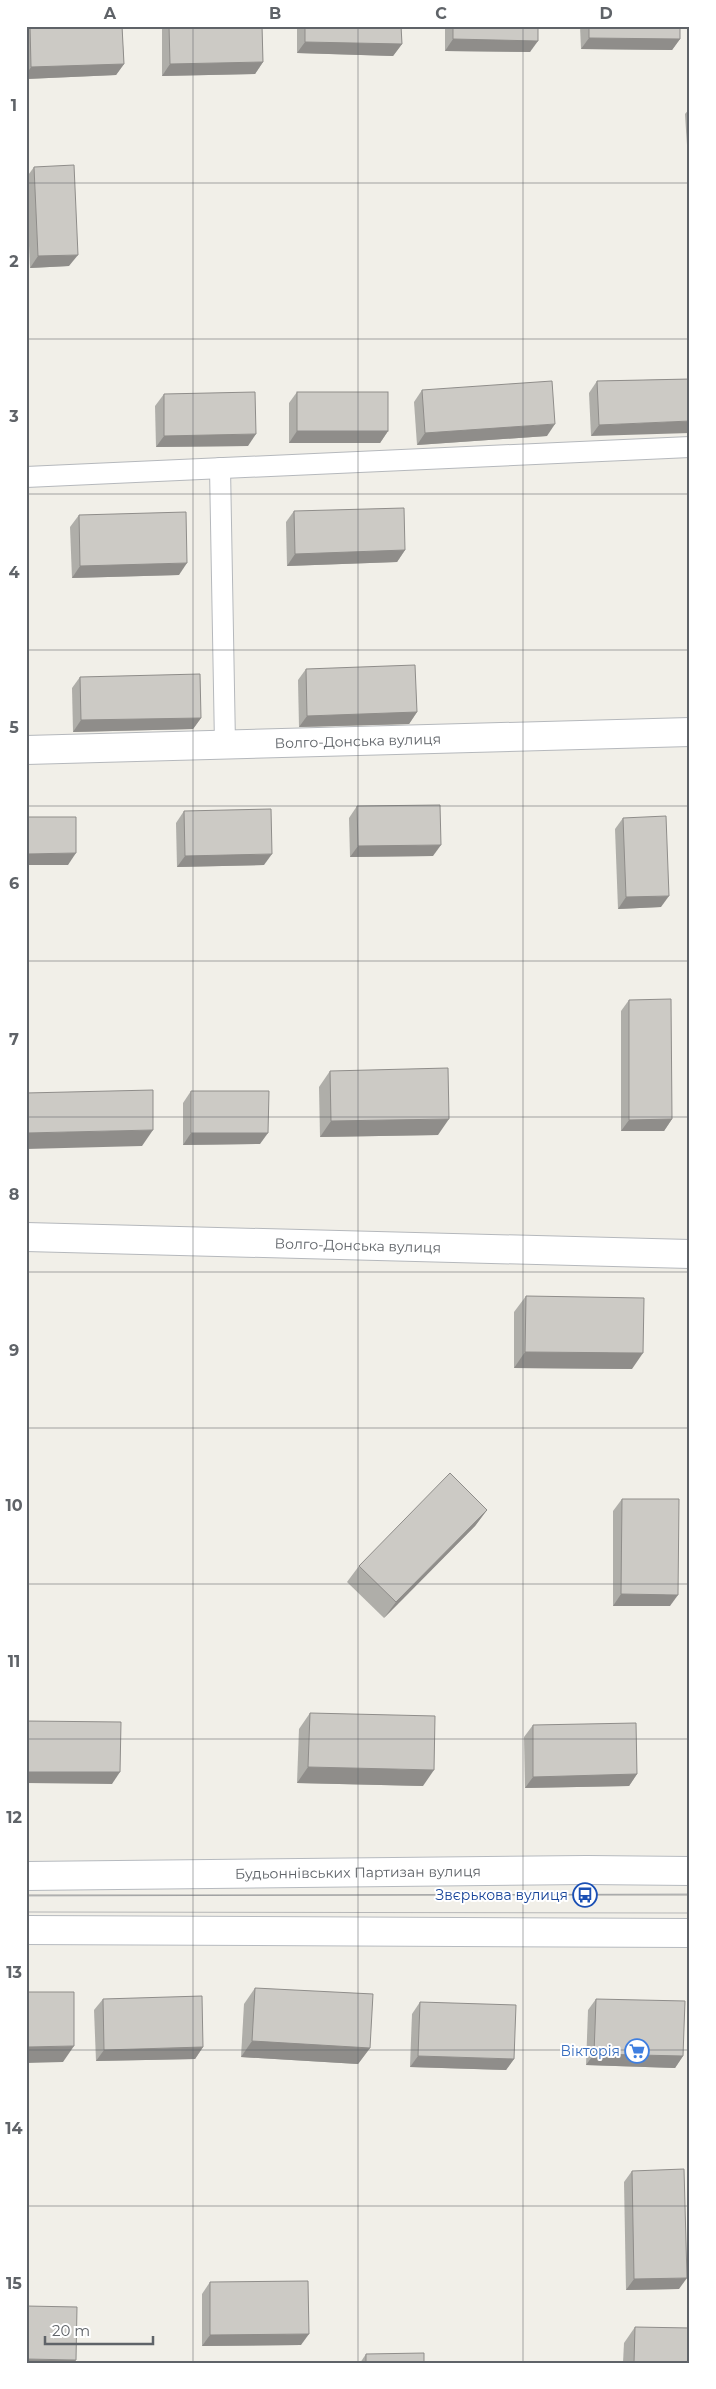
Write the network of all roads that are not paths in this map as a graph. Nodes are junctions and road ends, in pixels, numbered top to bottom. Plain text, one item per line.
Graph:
1 (690, 447) edge
2 (220, 468) junction
3 (26, 477) edge
4 (690, 732) edge
5 (225, 744) junction
6 (26, 750) edge
7 (26, 1237) edge
8 (690, 1254) edge
9 (690, 1872) edge
10 (26, 1876) edge
11 (26, 1930) edge
12 (690, 1933) edge

1 - 2 lane
2 - 3 lane
2 - 5 lane
4 - 5 street, Волго-Донська вулиця
5 - 6 street, Волго-Донська вулиця
7 - 8 street, Волго-Донська вулиця
9 - 10 street, Будьоннівських Партизан вулиця
11 - 12 street

